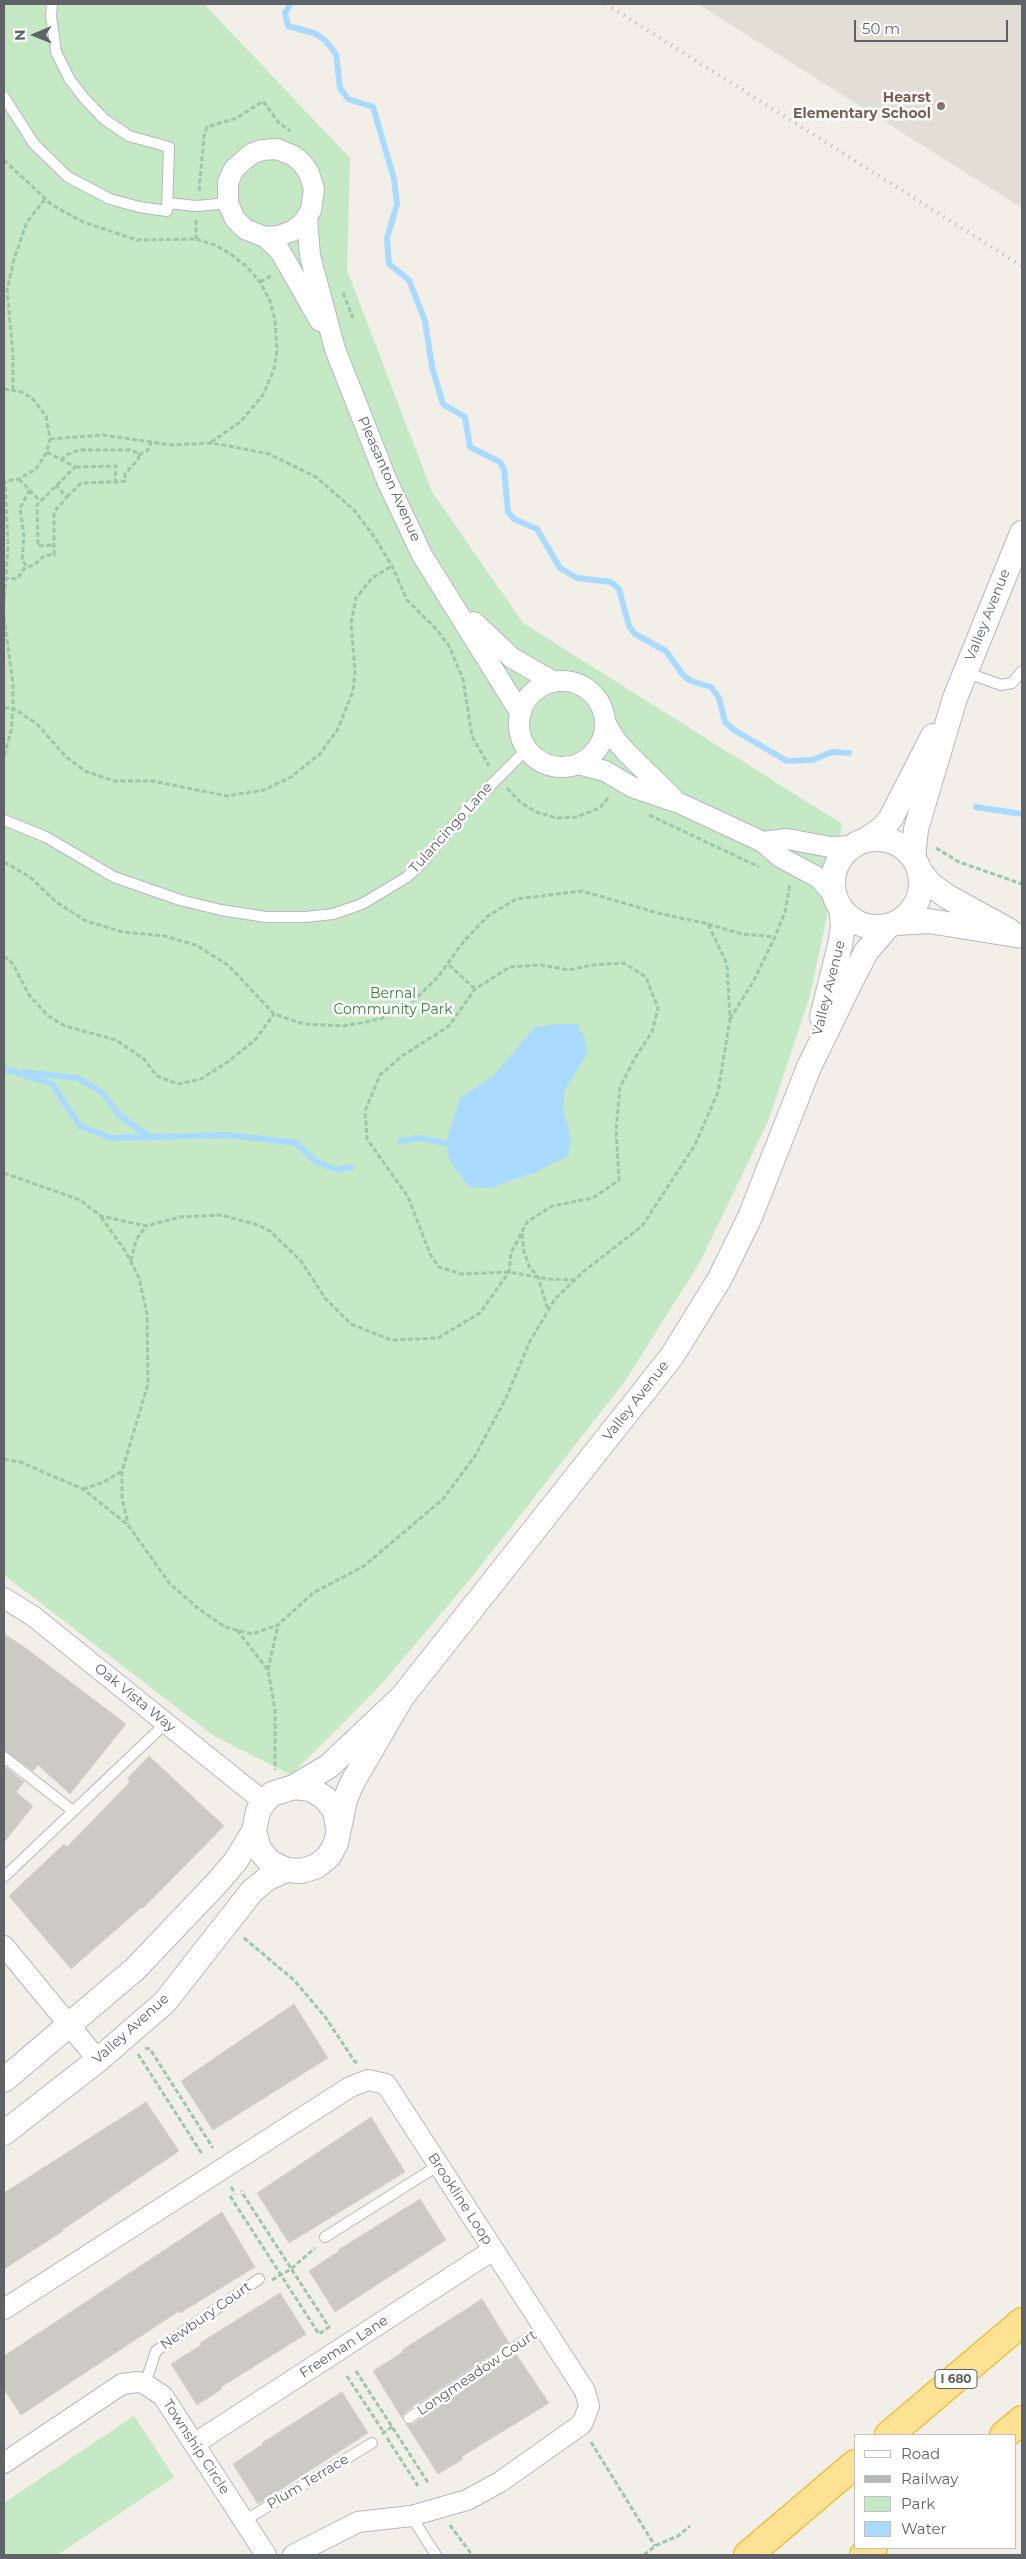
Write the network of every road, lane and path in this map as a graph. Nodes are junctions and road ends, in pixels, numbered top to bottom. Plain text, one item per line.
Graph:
1 (52, 4) edge
2 (4, 97) edge
3 (294, 133) dead end
4 (4, 160) edge
5 (45, 199) junction
6 (167, 202) junction
7 (228, 202) junction
8 (197, 206) junction
9 (307, 217) junction
10 (265, 237) junction
11 (196, 239) junction
12 (340, 288) dead end
13 (353, 318) dead end
14 (335, 348) junction
15 (4, 389) edge
16 (13, 390) junction
17 (50, 439) junction
18 (151, 443) junction
19 (210, 443) junction
20 (47, 452) junction
21 (139, 455) junction
22 (61, 460) junction
23 (74, 466) junction
24 (19, 479) junction
25 (4, 481) edge
26 (115, 482) junction
27 (56, 485) junction
28 (30, 490) junction
29 (67, 497) junction
30 (40, 501) junction
31 (1022, 533) edge
32 (54, 545) junction
33 (26, 566) junction
34 (392, 566) junction
35 (5, 579) edge
36 (4, 604) edge
37 (454, 604) junction
38 (4, 617) edge
39 (1022, 671) edge
40 (965, 672) junction
41 (554, 682) junction
42 (955, 698) junction
43 (4, 708) edge
44 (13, 708) junction
45 (521, 714) junction
46 (605, 722) junction
47 (527, 750) junction
48 (4, 756) edge
49 (578, 764) junction
50 (497, 777) junction
51 (611, 795) dead end
52 (679, 803) junction
53 (646, 814) dead end
54 (4, 820) edge
55 (763, 842) junction
56 (860, 842) junction
57 (920, 857) junction
58 (4, 862) edge
59 (763, 869) dead end
60 (1022, 884) edge
61 (798, 885) dead end
62 (838, 903) junction
63 (708, 924) junction
64 (892, 924) junction
65 (1019, 935) edge
66 (775, 937) junction
67 (4, 956) edge
68 (449, 964) junction
69 (475, 989) junction
70 (274, 1014) junction
71 (730, 1019) junction
72 (809, 1067) junction
73 (4, 1173) edge
74 (101, 1216) junction
75 (146, 1226) junction
76 (522, 1233) junction
77 (131, 1262) junction
78 (509, 1272) junction
79 (538, 1277) junction
80 (575, 1280) junction
81 (548, 1310) junction
82 (4, 1460) edge
83 (122, 1471) junction
84 (83, 1489) junction
85 (128, 1525) junction
86 (4, 1598) edge
87 (278, 1625) junction
88 (237, 1630) junction
89 (268, 1670) junction
90 (402, 1697) junction
91 (166, 1723) junction
92 (4, 1757) edge
93 (275, 1771) dead end
94 (294, 1787) junction
95 (264, 1802) junction
96 (74, 1811) junction
97 (338, 1827) junction
98 (254, 1831) junction
99 (286, 1870) junction
100 (4, 1877) edge
101 (226, 1924) junction
102 (4, 1946) edge
103 (69, 2025) junction
104 (143, 2048) dead end
105 (137, 2053) dead end
106 (98, 2060) junction
107 (362, 2062) dead end
108 (4, 2080) edge
109 (4, 2132) edge
110 (212, 2148) dead end
111 (202, 2154) dead end
112 (439, 2165) junction
113 (240, 2191) dead end
114 (230, 2196) dead end
115 (326, 2237) joint
116 (493, 2250) junction
117 (291, 2269) junction
118 (281, 2275) junction
119 (260, 2279) joint
120 (4, 2310) edge
121 (1022, 2322) edge
122 (545, 2327) junction
123 (356, 2371) dead end
124 (146, 2384) junction
125 (409, 2418) dead end
126 (1022, 2420) edge
127 (582, 2424) junction
128 (890, 2434) edge
129 (1005, 2434) edge
130 (372, 2443) dead end
131 (194, 2444) junction
132 (4, 2464) edge
133 (854, 2465) edge
134 (429, 2484) dead end
135 (411, 2516) junction
136 (445, 2519) dead end
137 (244, 2521) junction
138 (690, 2526) dead end
139 (655, 2546) junction
140 (266, 2555) edge
141 (293, 2555) edge
142 (436, 2555) edge
143 (472, 2555) edge
144 (644, 2555) edge
145 (748, 2555) edge

1 - 6 lane
2 - 6 lane
3 - 8 path
4 - 5 path
5 - 11 path
5 - 16 path
6 - 8 lane
7 - 8 lane
7 - 9 street
7 - 10 street
8 - 11 path
9 - 10 street
9 - 14 street, Pleasanton Avenue
10 - 14 street, Pleasanton Avenue
11 - 19 path
12 - 13 path
14 - 37 street, Pleasanton Avenue
15 - 16 path
16 - 17 path
17 - 18 path
17 - 20 path
18 - 19 path
18 - 21 path
19 - 34 path
20 - 22 path
20 - 24 path
21 - 22 path
21 - 26 path
22 - 23 path
23 - 26 path
23 - 27 path
24 - 25 path
24 - 28 path
25 - 35 path
26 - 29 path
27 - 29 path
27 - 30 path
28 - 30 path
28 - 33 path
29 - 32 path
30 - 32 path
31 - 40 street, Valley Avenue
32 - 33 path
33 - 35 path
34 - 44 path
34 - 50 path
35 - 36 path
37 - 41 street, Pleasanton Avenue
37 - 45 street, Pleasanton Avenue
38 - 44 path
39 - 40 lane
40 - 42 street, Valley Avenue
41 - 45 street
41 - 46 street
42 - 56 street, Valley Avenue
42 - 57 street, Valley Avenue
43 - 44 path
44 - 48 path
45 - 47 street
46 - 49 street
46 - 52 street
47 - 49 street
47 - 50 lane, Tulancingo Lane
49 - 52 street
50 - 51 path
50 - 54 lane, Tulancingo Lane
52 - 55 street
53 - 59 path
55 - 56 street
55 - 62 street
56 - 57 street
56 - 62 street
57 - 60 path
57 - 64 street
57 - 65 street
58 - 70 path
61 - 66 path
62 - 64 street
62 - 72 street, Valley Avenue
63 - 66 path
63 - 68 path
63 - 71 path
64 - 65 street
64 - 72 street, Valley Avenue
66 - 71 path
67 - 70 path
68 - 69 path
68 - 70 path
69 - 76 path
69 - 78 path
71 - 80 path
72 - 90 street, Valley Avenue
73 - 74 path
74 - 75 path
74 - 77 path
75 - 77 path
75 - 78 path
76 - 78 path
76 - 79 path
77 - 83 path
78 - 79 path
79 - 80 path
79 - 81 path
80 - 81 path
81 - 87 path
82 - 84 path
83 - 84 path
83 - 85 path
84 - 85 path
85 - 88 path
86 - 91 street, Oak Vista Way
87 - 88 path
87 - 89 path
88 - 89 path
89 - 93 path
90 - 94 street, Valley Avenue
90 - 97 street, Valley Avenue
91 - 95 street, Oak Vista Way
91 - 96 lane
92 - 96 lane
94 - 95 street, Valley Avenue
94 - 97 street
95 - 98 street
96 - 100 lane
97 - 99 street, Valley Avenue
98 - 99 street
98 - 103 street
99 - 101 street, Valley Avenue
101 - 106 street, Valley Avenue
101 - 107 path
102 - 103 street
103 - 106 street
103 - 108 street
104 - 110 path
105 - 111 path
106 - 109 street, Valley Avenue
112 - 115 lane
112 - 116 street, Brookline Loop
112 - 120 street, Brookline Loop
113 - 117 path
114 - 118 path
115 - 117 path
116 - 122 street, Brookline Loop
116 - 131 street, Freeman Lane
117 - 118 path
117 - 118 path
118 - 119 path
119 - 124 lane, Newbury Court
121 - 128 highway, I 680
122 - 125 lane, Longmeadow Court
122 - 127 street, Brookline Loop
123 - 134 path
124 - 131 street, Township Circle
124 - 132 street
126 - 129 highway
127 - 135 street
127 - 139 path
130 - 137 lane, Plum Terrace
131 - 137 street, Township Circle
133 - 145 highway
135 - 141 street
135 - 142 lane
136 - 143 path
137 - 140 street, Township Circle
138 - 139 path
139 - 144 path

